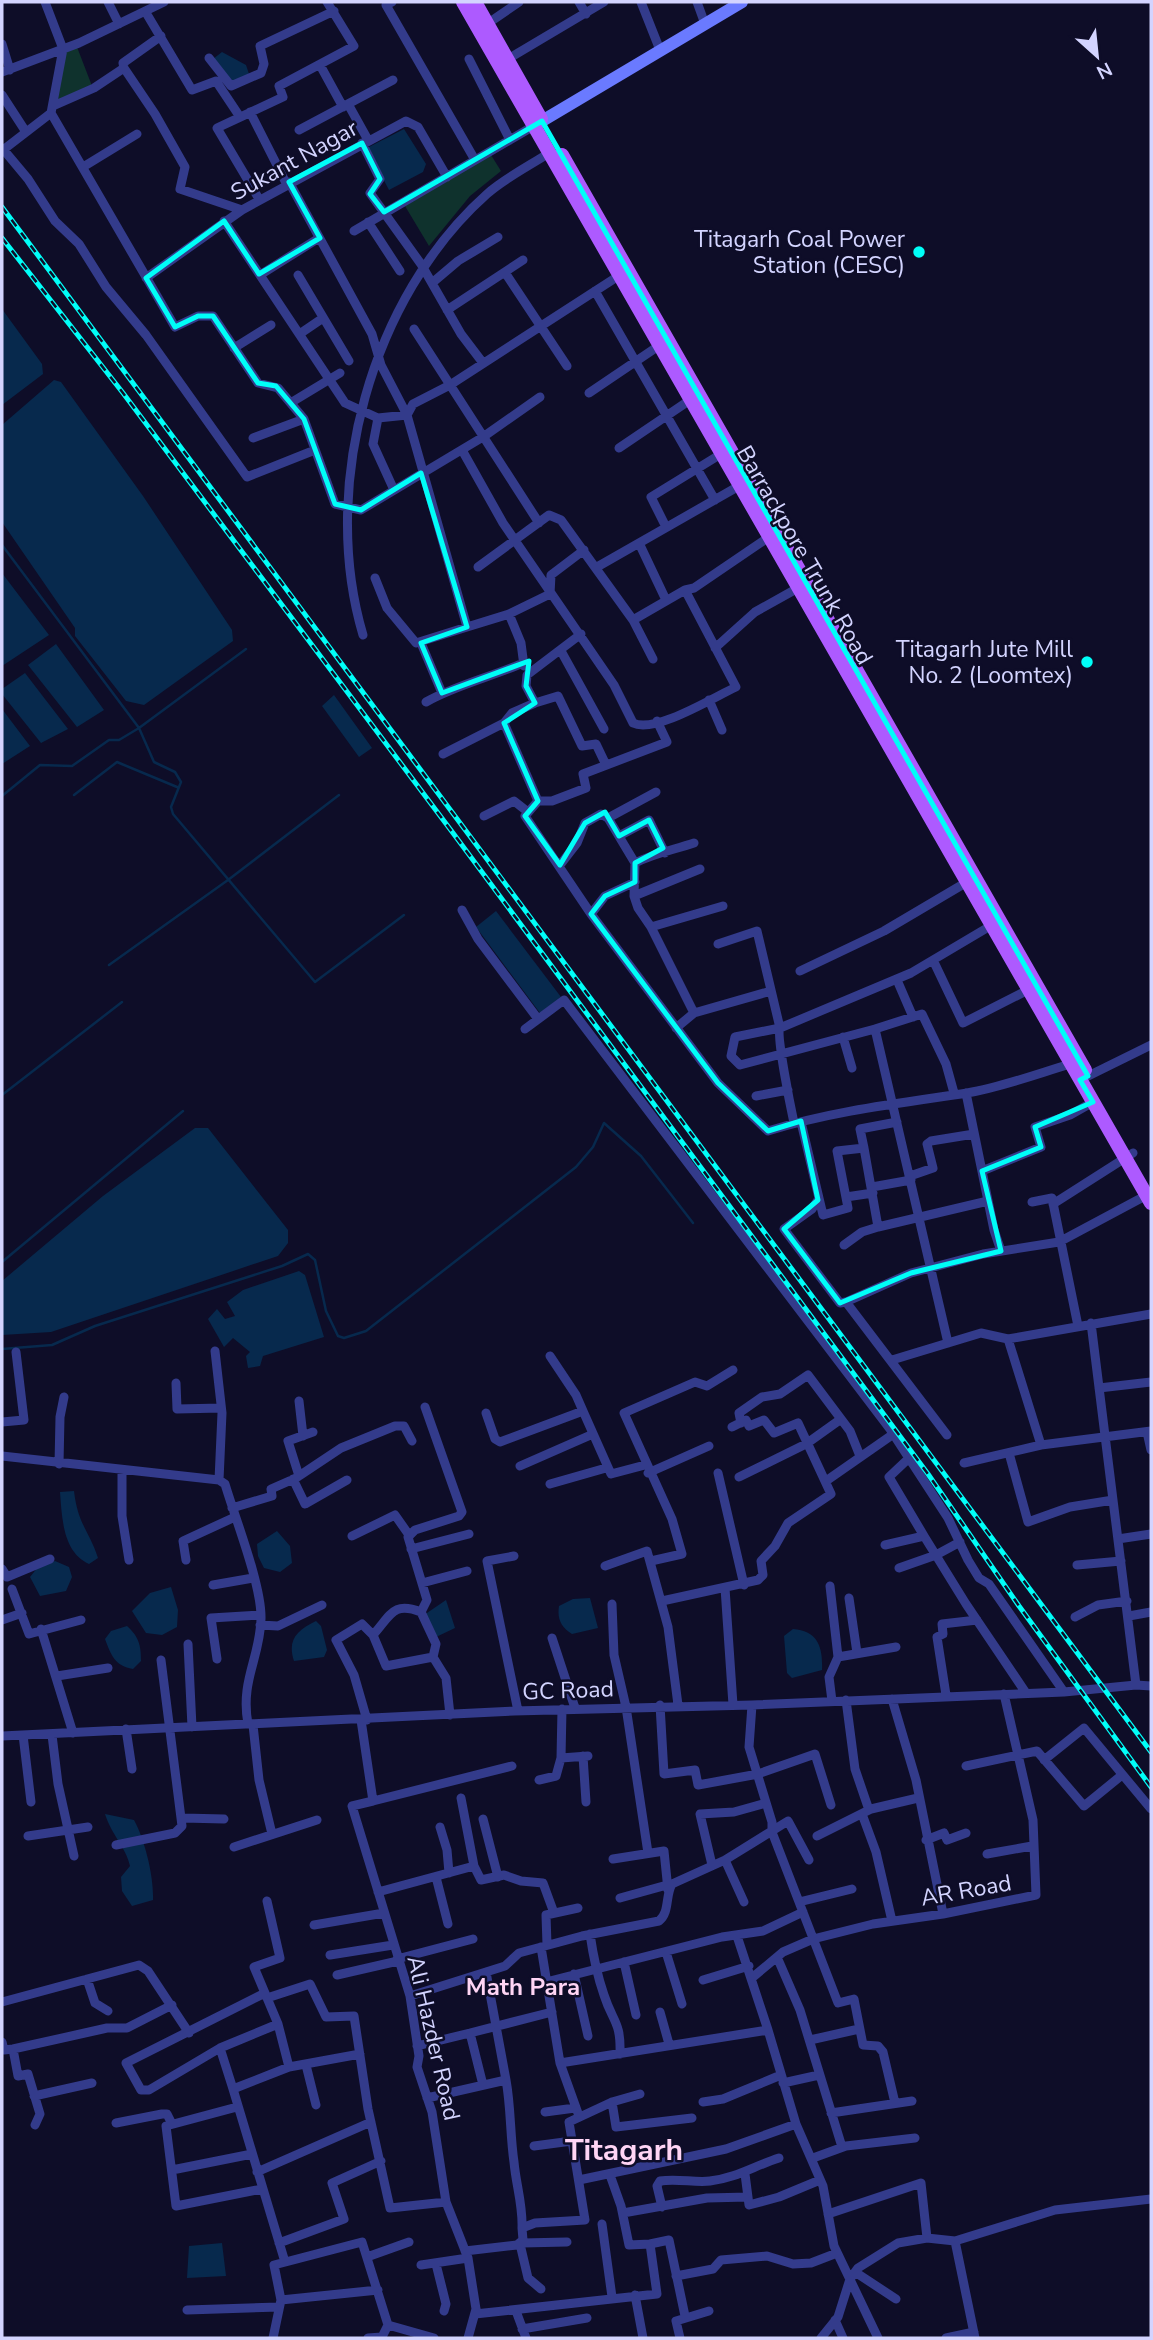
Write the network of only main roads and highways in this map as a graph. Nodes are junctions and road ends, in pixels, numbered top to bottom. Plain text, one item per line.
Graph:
1 (463, 2) edge
2 (475, 2) edge
3 (538, 123) junction
4 (1084, 1078) junction
5 (1129, 1155) junction
6 (1150, 1194) edge

1 - 3 main road, Barrackpore Trunk Road
2 - 3 main road, Barrackpore Trunk Road
3 - 4 main road, Barrackpore Trunk Road
3 - 4 main road, Barrackpore Trunk Road
4 - 5 main road, Barrackpore Trunk Road
4 - 5 main road, Barrackpore Trunk Road
5 - 6 main road, Barrackpore Trunk Road

